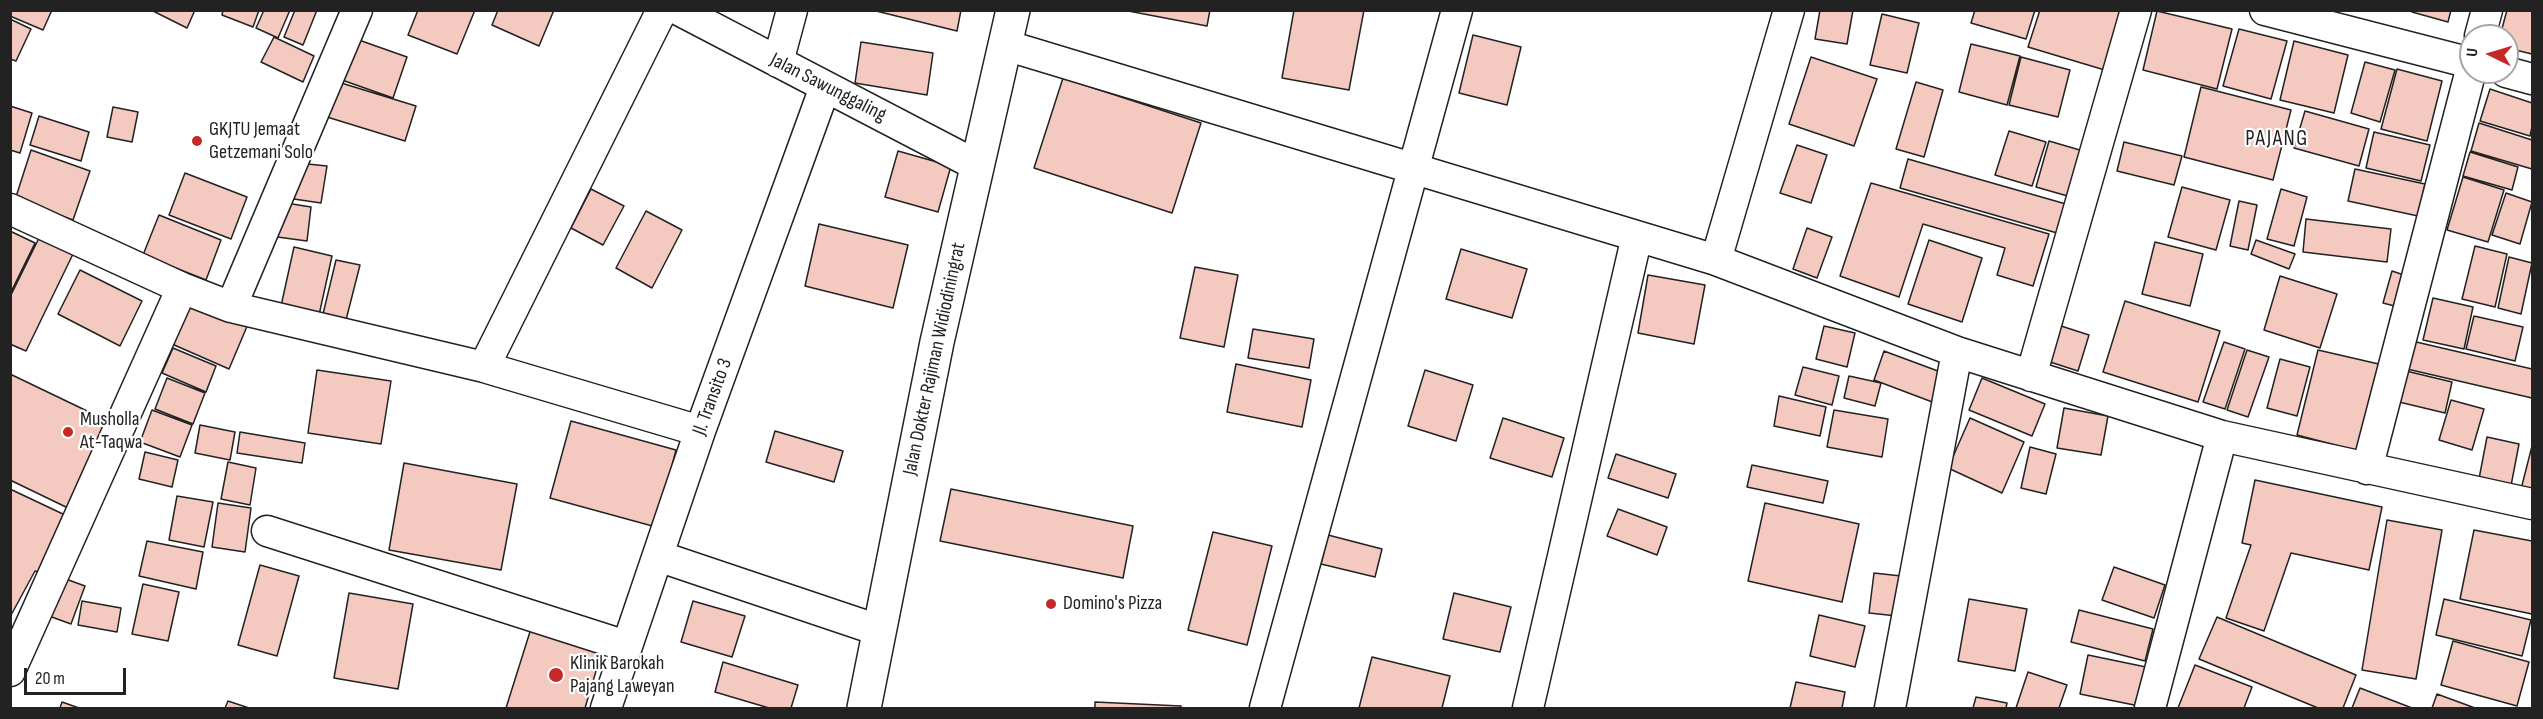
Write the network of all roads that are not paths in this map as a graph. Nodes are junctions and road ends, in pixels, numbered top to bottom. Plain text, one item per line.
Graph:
1 (357, 10) edge
2 (662, 10) edge
3 (679, 10) edge
4 (792, 10) edge
5 (1013, 10) edge
6 (1457, 10) edge
7 (1789, 10) edge
8 (2136, 10) edge
9 (2265, 10) edge
10 (1005, 45) junction
11 (2459, 60) edge
12 (778, 62) junction
13 (2467, 84) edge
14 (825, 87) junction
15 (978, 166) junction
16 (1413, 168) junction
17 (10, 209) edge
18 (1637, 236) junction
19 (1716, 260) junction
20 (182, 288) junction
21 (231, 308) junction
22 (1957, 352) junction
23 (484, 367) junction
24 (2031, 376) junction
25 (700, 431) junction
26 (2222, 436) junction
27 (2367, 469) junction
28 (2532, 504) edge
29 (267, 531) dead end
30 (658, 556) junction
31 (878, 630) junction
32 (626, 646) junction
33 (10, 671) edge
34 (606, 708) edge
35 (864, 708) edge
36 (1265, 708) edge
37 (1528, 708) edge
38 (1890, 708) edge
39 (2150, 708) edge

1 - 21 street
2 - 23 street
3 - 12 street, Jalan Sawunggaling
4 - 12 street
5 - 10 main road, Jalan Dokter Rajiman Widiodiningrat
6 - 16 street
7 - 19 street
8 - 24 street
9 - 11 street
10 - 15 main road, Jalan Dokter Rajiman Widiodiningrat
10 - 16 street
12 - 14 street, Jalan Sawunggaling
13 - 27 street
14 - 15 street, Jalan Sawunggaling
14 - 25 street, Jl. Transito 3
15 - 31 main road, Jalan Dokter Rajiman Widiodiningrat
16 - 18 street
16 - 36 street
17 - 20 street
18 - 19 street
18 - 37 street
19 - 22 street
20 - 21 street
20 - 33 street
21 - 23 street
22 - 24 street
22 - 38 street
23 - 25 street
24 - 26 street
25 - 30 street, Jl. Transito 3
26 - 27 street
26 - 39 street
27 - 28 street
29 - 32 street
30 - 31 street
30 - 32 street, Jl. Transito 3
31 - 35 main road, Jalan Dokter Rajiman Widiodiningrat
32 - 34 street, Jl. Transito 3

